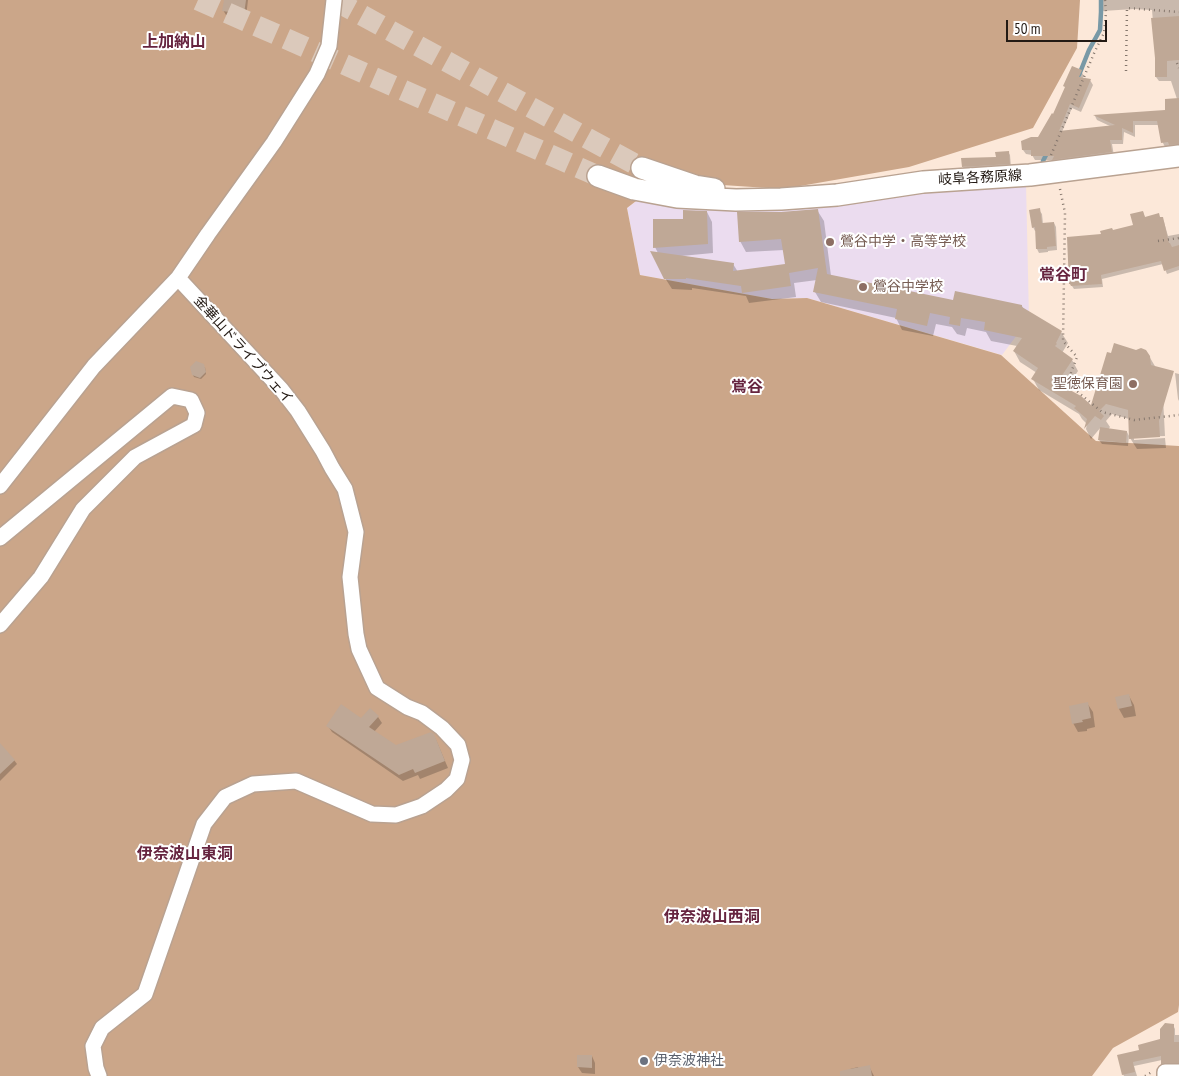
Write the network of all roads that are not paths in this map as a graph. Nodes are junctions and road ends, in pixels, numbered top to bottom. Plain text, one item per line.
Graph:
1 (334, 0) edge
2 (1179, 156) edge
3 (642, 168) tunnel mouth
4 (598, 176) tunnel mouth
5 (781, 199) junction
6 (178, 278) junction
7 (0, 486) edge
8 (0, 538) edge
9 (0, 625) edge
10 (1179, 1072) edge
11 (99, 1076) edge
12 (1165, 1076) edge

1 - 6 street
2 - 5 main road, 岐阜各務原線
3 - 5 main road, 岐阜各務原線
4 - 5 main road, 岐阜各務原線
6 - 7 street
6 - 11 street, 金華山ドライブウェイ
8 - 9 street
10 - 12 street

